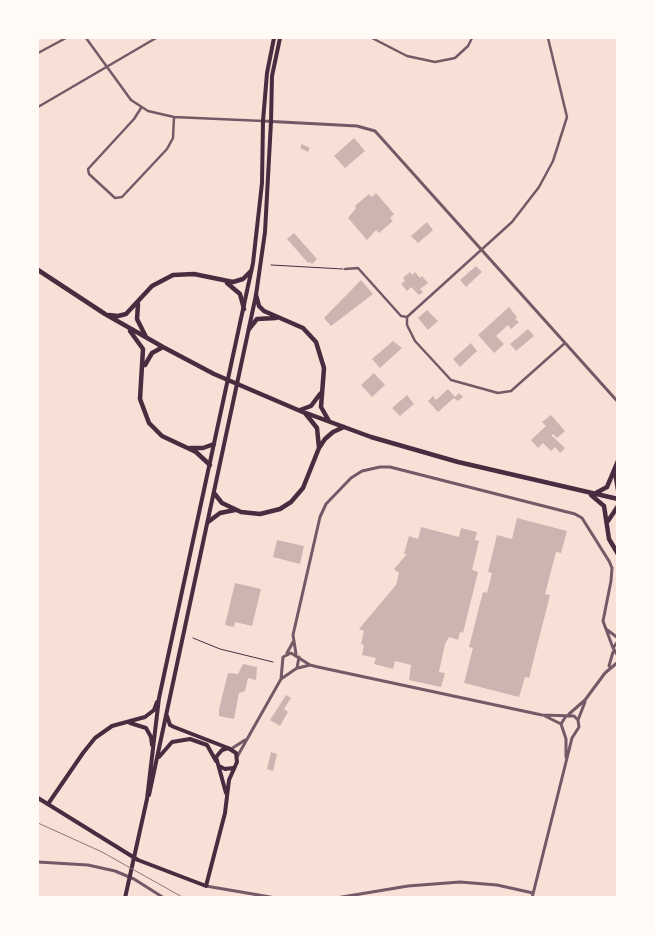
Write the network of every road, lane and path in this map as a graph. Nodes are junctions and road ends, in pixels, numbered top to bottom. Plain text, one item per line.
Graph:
1 (66, 38) edge
2 (86, 38) edge
3 (156, 38) edge
4 (274, 38) edge
5 (280, 38) edge
6 (372, 38) edge
7 (472, 38) edge
8 (548, 38) edge
9 (38, 53) edge
10 (106, 67) junction
11 (38, 107) edge
12 (141, 108) junction
13 (174, 117) junction
14 (263, 121) junction
15 (271, 122) junction
16 (482, 250) junction
17 (271, 265) dead end
18 (345, 269) joint
19 (38, 270) edge
20 (251, 271) junction
21 (226, 282) junction
22 (256, 295) junction
23 (139, 303) junction
24 (244, 309) junction
25 (105, 314) junction
26 (407, 317) junction
27 (278, 318) junction
28 (125, 326) junction
29 (248, 329) junction
30 (147, 338) junction
31 (565, 343) junction
32 (162, 347) junction
33 (144, 366) junction
34 (321, 392) junction
35 (618, 402) edge
36 (299, 410) junction
37 (304, 413) junction
38 (330, 422) junction
39 (344, 427) junction
40 (214, 444) junction
41 (188, 448) junction
42 (319, 448) junction
43 (618, 461) edge
44 (210, 465) junction
45 (615, 470) junction
46 (618, 490) edge
47 (214, 493) junction
48 (590, 494) junction
49 (618, 499) edge
50 (618, 506) edge
51 (237, 510) junction
52 (208, 522) junction
53 (607, 522) junction
54 (618, 554) edge
55 (604, 628) junction
56 (193, 638) dead end
57 (618, 639) edge
58 (293, 641) junction
59 (613, 650) junction
60 (287, 653) junction
61 (297, 656) junction
62 (618, 656) edge
63 (273, 662) dead end
64 (618, 662) edge
65 (282, 665) junction
66 (310, 665) junction
67 (296, 669) junction
68 (605, 674) junction
69 (281, 679) junction
70 (159, 698) junction
71 (586, 700) junction
72 (166, 712) junction
73 (542, 715) junction
74 (568, 715) junction
75 (578, 720) junction
76 (128, 723) junction
77 (561, 726) junction
78 (575, 732) junction
79 (246, 740) junction
80 (229, 749) junction
81 (152, 755) junction
82 (237, 757) junction
83 (157, 759) junction
84 (566, 761) junction
85 (217, 763) junction
86 (233, 768) junction
87 (226, 793) junction
88 (38, 798) edge
89 (147, 799) junction
90 (48, 804) junction
91 (38, 862) edge
92 (206, 886) junction
93 (533, 893) junction
94 (125, 898) edge
95 (164, 898) edge
96 (276, 898) edge
97 (336, 898) edge
98 (532, 898) edge

1 - 9 street
2 - 10 street
3 - 10 street
4 - 14 main road
5 - 15 main road
6 - 7 street
8 - 16 street
10 - 11 street
10 - 12 street
12 - 13 street
12 - 13 street
13 - 14 street
14 - 15 street
14 - 20 main road
15 - 16 street
15 - 22 main road
16 - 26 street
16 - 31 street
17 - 18 path
18 - 26 street
19 - 25 highway
20 - 21 highway
20 - 24 main road
21 - 23 highway
21 - 24 highway
22 - 27 highway
22 - 29 main road
23 - 25 highway
23 - 30 highway
24 - 40 main road
25 - 28 highway
26 - 31 street
27 - 29 highway
27 - 34 highway
28 - 30 highway
28 - 33 highway
29 - 47 main road
30 - 32 highway
31 - 35 street
32 - 33 highway
32 - 36 highway
33 - 41 highway
34 - 36 highway
34 - 38 highway
36 - 37 highway
37 - 38 highway
37 - 42 highway
38 - 39 highway
39 - 42 highway
39 - 48 highway
40 - 41 highway
40 - 44 main road
41 - 44 highway
42 - 51 highway
43 - 45 highway
44 - 70 main road
45 - 46 highway
45 - 48 highway
47 - 51 highway
47 - 52 main road
48 - 49 highway
48 - 53 highway
50 - 53 highway
51 - 52 highway
52 - 72 main road
53 - 54 highway
55 - 57 street
55 - 58 street
55 - 59 street
56 - 63 path
57 - 59 street
58 - 60 street
58 - 61 street
59 - 62 street
59 - 68 street
60 - 61 street
60 - 65 street
61 - 66 street
61 - 67 street
64 - 68 street
65 - 67 street
65 - 69 street
66 - 67 street
66 - 73 street
67 - 69 street
68 - 71 street
69 - 79 street
70 - 76 main road
70 - 81 main road
71 - 74 street
71 - 75 street
72 - 80 main road
72 - 83 main road
73 - 74 street
73 - 77 street
74 - 75 street
74 - 77 street
75 - 78 street
76 - 81 main road
76 - 90 main road
77 - 78 street
77 - 84 street
78 - 84 street
79 - 80 street
79 - 82 street
80 - 82 main road
80 - 85 main road
81 - 89 main road
82 - 86 main road
83 - 85 main road
83 - 89 main road
84 - 93 street
85 - 86 main road
85 - 87 main road
86 - 87 main road
87 - 92 main road
88 - 90 main road
89 - 94 main road
90 - 92 main road
91 - 95 street
92 - 96 street
93 - 97 street
93 - 98 street

